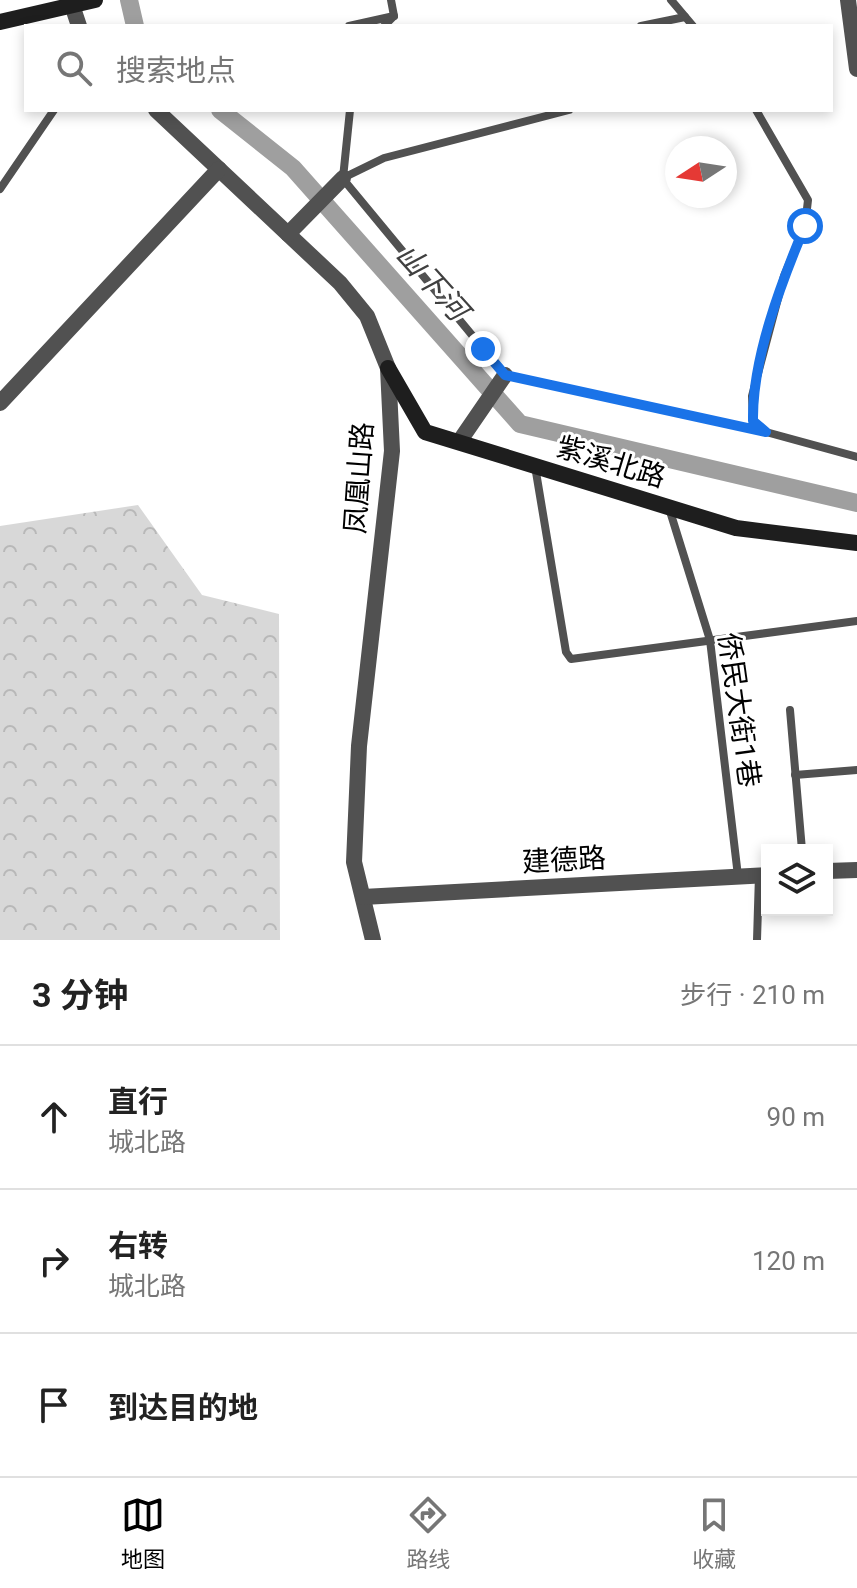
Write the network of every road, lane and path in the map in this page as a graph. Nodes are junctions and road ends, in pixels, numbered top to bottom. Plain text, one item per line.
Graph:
1 (93, 0) edge
2 (391, 0) edge
3 (671, 0) edge
4 (848, 0) edge
5 (73, 3) edge
6 (394, 16) junction
7 (685, 17) junction
8 (0, 22) edge
9 (78, 24) edge
10 (358, 24) edge
11 (386, 24) edge
12 (651, 24) edge
13 (691, 24) edge
14 (857, 69) edge
15 (53, 112) edge
16 (158, 112) edge
17 (350, 112) edge
18 (561, 112) edge
19 (757, 112) edge
20 (219, 169) junction
21 (343, 178) junction
22 (0, 189) edge
23 (288, 234) junction
24 (388, 368) junction
25 (505, 375) junction
26 (0, 403) edge
27 (766, 432) junction
28 (459, 442) junction
29 (857, 457) edge
30 (535, 466) junction
31 (668, 507) junction
32 (857, 543) edge
33 (857, 621) edge
34 (710, 640) junction
35 (790, 710) dead end
36 (857, 770) edge
37 (795, 775) junction
38 (801, 844) edge
39 (857, 870) edge
40 (833, 871) edge
41 (761, 875) edge
42 (738, 876) junction
43 (363, 897) junction
44 (761, 897) edge
45 (373, 940) edge
46 (757, 940) edge

1 - 5 street
2 - 6 lane
3 - 7 lane
4 - 14 street
5 - 8 street
5 - 9 street
6 - 10 lane
6 - 11 lane
7 - 12 lane
7 - 13 lane
15 - 22 lane
16 - 20 street, 凤凰山路
17 - 21 lane
18 - 21 lane
19 - 27 lane
20 - 23 street, 凤凰山路
20 - 26 street
21 - 23 street
21 - 25 lane
23 - 24 street, 凤凰山路
24 - 28 street, 紫溪北路
24 - 43 street, 凤凰山路
25 - 27 lane
25 - 28 street
27 - 29 lane
28 - 30 street, 紫溪北路
30 - 31 street, 紫溪北路
30 - 34 lane
31 - 32 street, 紫溪北路
31 - 34 lane, 侨民大街1巷
33 - 34 lane
34 - 42 lane, 侨民大街1巷
35 - 37 lane
36 - 37 lane
37 - 38 lane
39 - 40 street
41 - 42 street, 建德路
42 - 43 street, 建德路
43 - 45 street, 凤凰山路
44 - 46 lane

